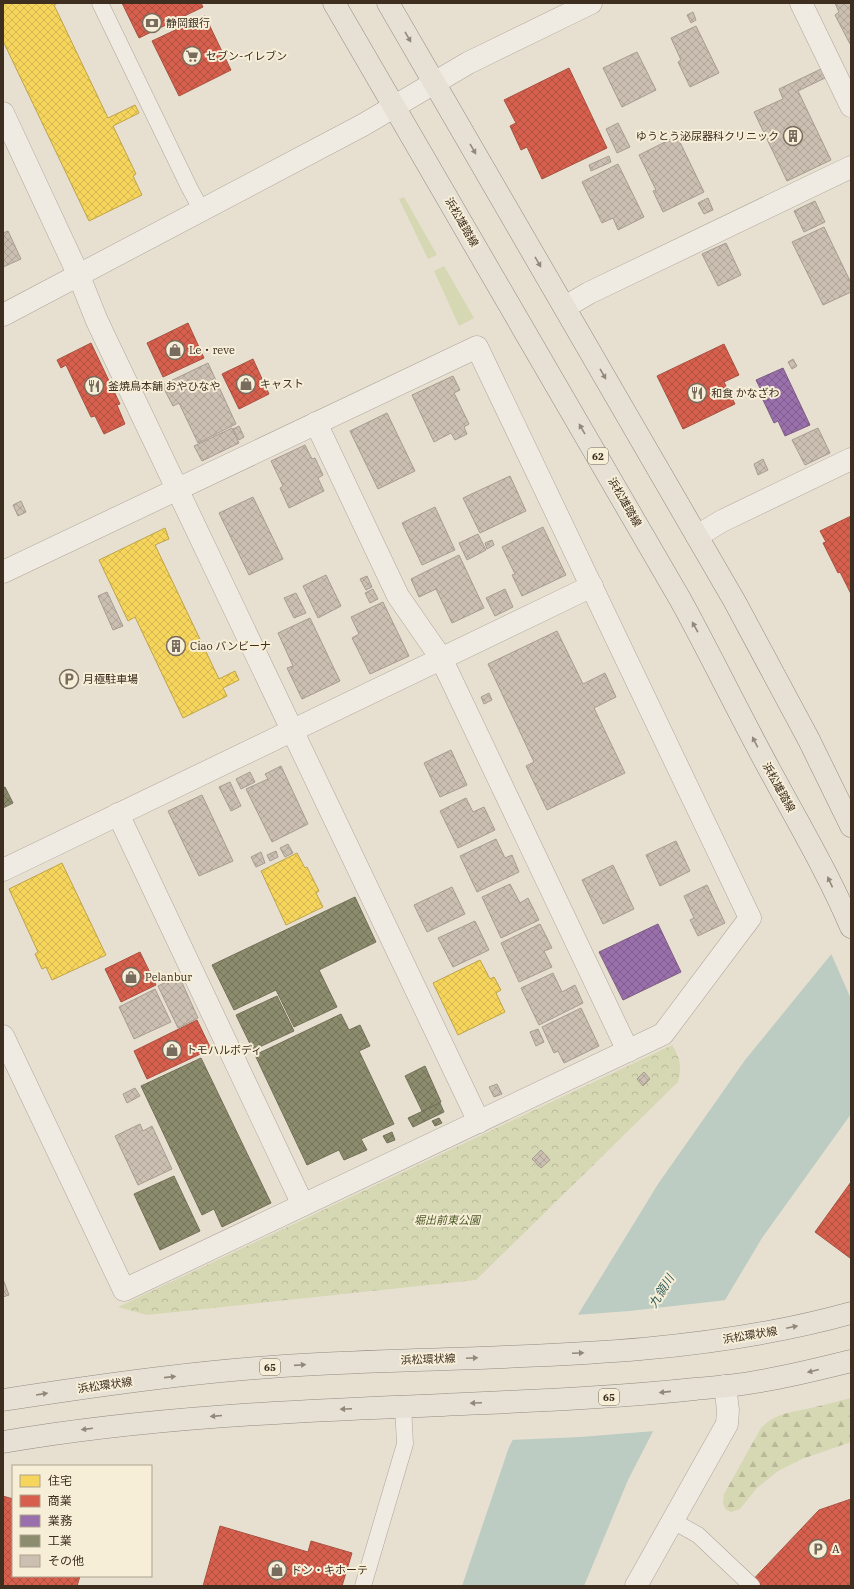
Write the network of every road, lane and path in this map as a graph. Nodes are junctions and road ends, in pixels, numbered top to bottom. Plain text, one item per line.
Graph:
1 (100, 3) edge
2 (334, 3) edge
3 (388, 3) edge
4 (591, 3) edge
5 (801, 3) edge
6 (434, 82) junction
7 (394, 106) junction
8 (851, 106) edge
9 (3, 113) edge
10 (851, 167) edge
11 (202, 211) junction
12 (79, 276) junction
13 (565, 307) junction
14 (3, 315) edge
15 (316, 423) junction
16 (851, 459) edge
17 (177, 489) junction
18 (697, 536) junction
19 (3, 572) edge
20 (592, 586) junction
21 (441, 658) junction
22 (292, 730) junction
23 (118, 814) junction
24 (851, 826) edge
25 (3, 870) edge
26 (849, 922) edge
27 (3, 1036) edge
28 (628, 1051) junction
29 (479, 1122) junction
30 (303, 1205) junction
31 (851, 1313) edge
32 (851, 1361) edge
33 (725, 1386) junction
34 (3, 1400) edge
35 (403, 1406) junction
36 (3, 1442) edge
37 (673, 1521) junction
38 (363, 1586) edge
39 (636, 1586) edge
40 (752, 1586) edge

1 - 11 lane
2 - 7 main road, 浜松雄踏線 / 62
3 -> 6 main road
4 - 6 street
5 - 8 street
6 - 7 street
6 -> 13 main road
7 - 11 street
26 -> 7 main road, 浜松雄踏線 / 62
9 - 12 street
10 - 13 street
11 - 12 street
12 - 14 street
12 - 17 street
13 -> 18 main road
15 - 17 street
15 - 20 street
15 - 21 street
16 - 18 street
17 - 19 street
17 - 22 street
18 - 24 main road
20 - 21 street
20 - 28 street
21 - 22 street
21 - 28 street
22 - 23 street
22 - 29 street
23 - 25 street
23 - 30 street
27 - 30 street
28 - 29 street
29 - 30 street
34 -> 31 main road, 浜松環状線 / 65
32 -> 33 main road, 65
33 -> 35 main road, 65
33 - 37 street
35 -> 36 main road, 65
35 - 38 lane
37 - 39 street
37 - 40 lane

